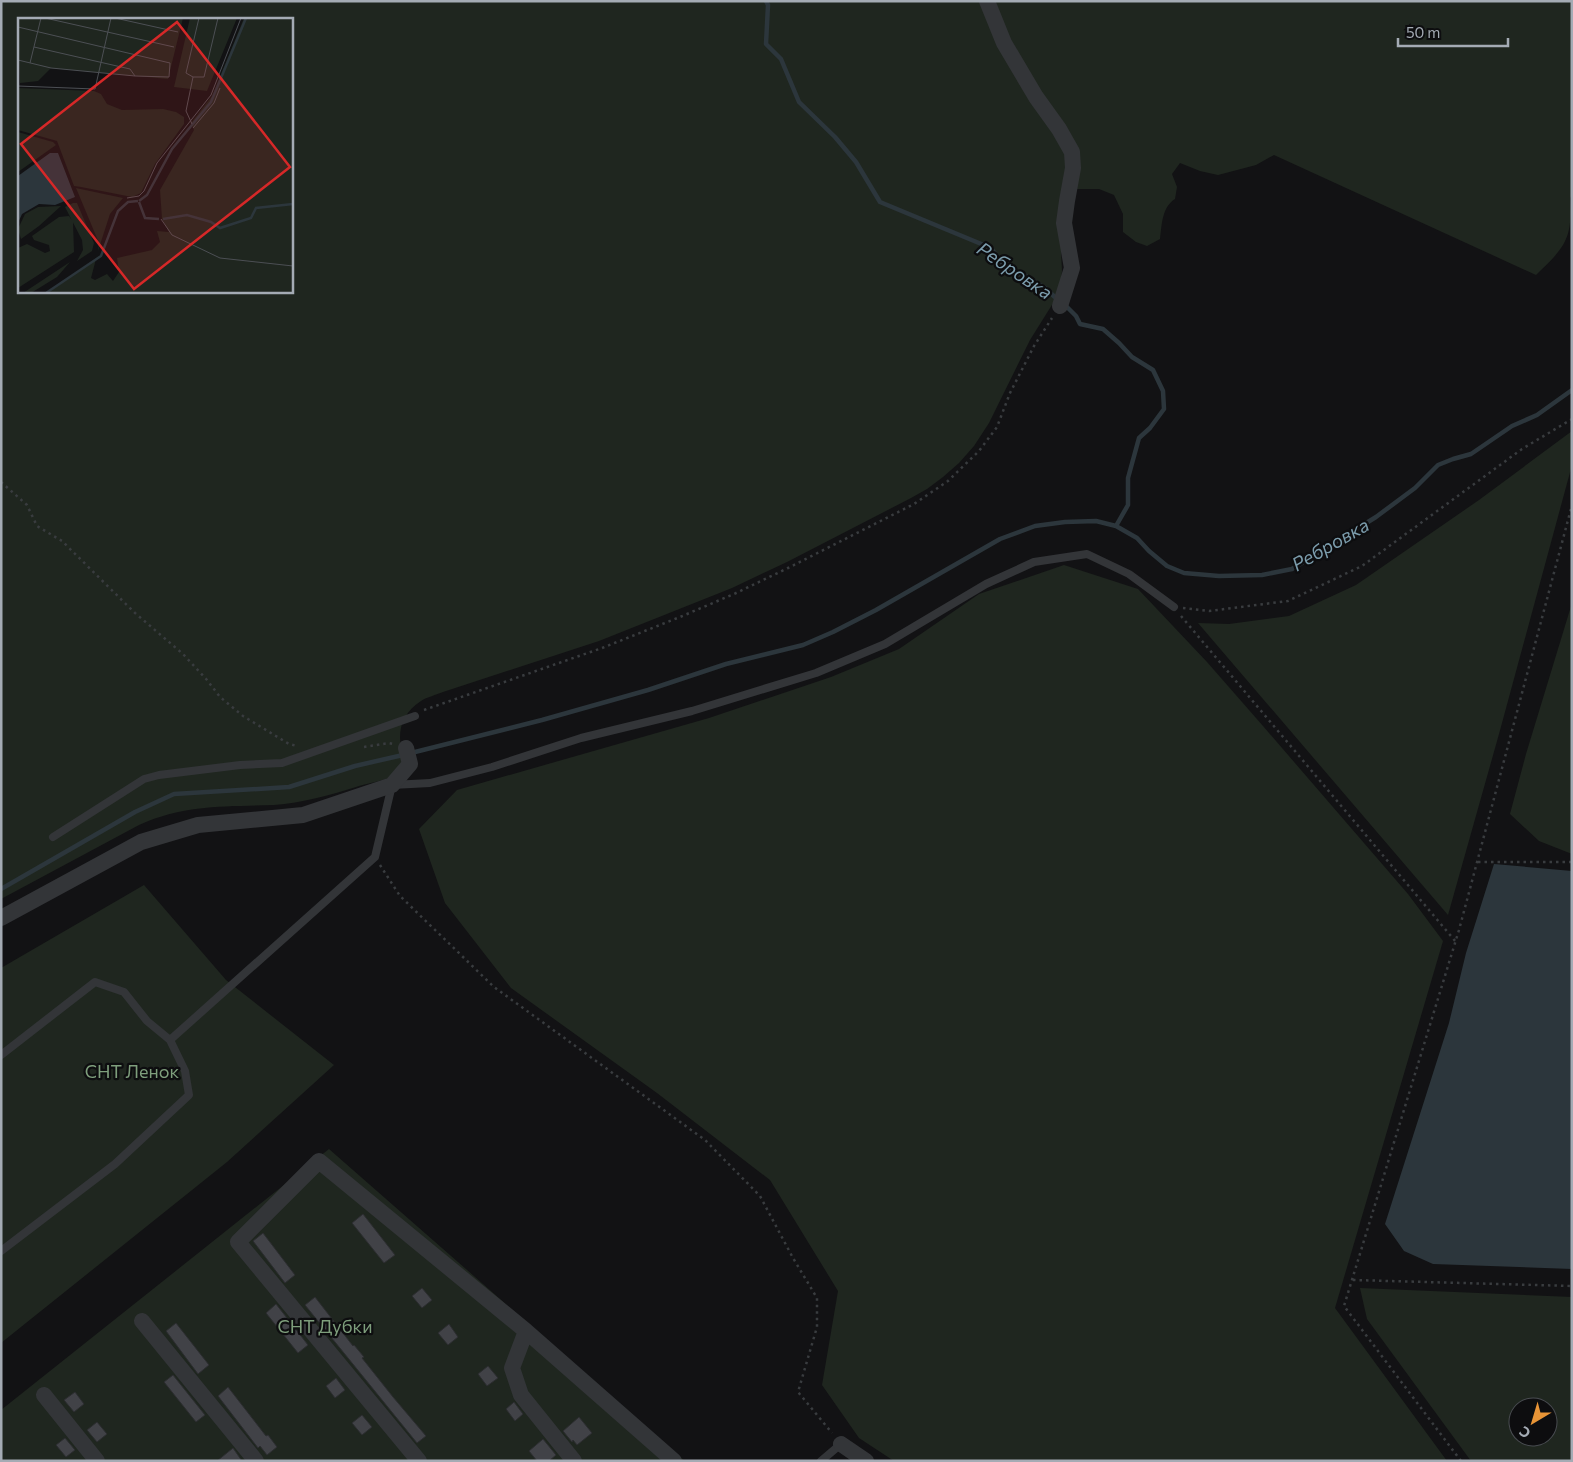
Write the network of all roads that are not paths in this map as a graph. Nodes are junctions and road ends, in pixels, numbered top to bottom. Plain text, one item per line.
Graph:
1 (987, 1) edge
2 (1060, 306) road end
3 (1174, 607) road end
4 (415, 716) road end
5 (406, 748) road end
6 (392, 785) junction
7 (53, 837) dead end
8 (1, 918) edge
9 (170, 1040) junction
10 (1, 1055) edge
11 (1, 1251) edge
12 (142, 1321) dead end
13 (526, 1330) junction
14 (44, 1395) dead end
15 (841, 1444) joint
16 (97, 1461) edge
17 (256, 1461) edge
18 (419, 1461) edge
19 (574, 1461) edge
20 (674, 1461) edge
21 (821, 1461) edge
22 (866, 1461) edge

1 - 2 street
3 - 6 lane
4 - 7 lane
5 - 6 street
6 - 8 street
6 - 9 lane
9 - 10 lane
9 - 11 lane
12 - 17 street
13 - 18 street
13 - 19 street
13 - 20 street
14 - 16 street
15 - 21 lane
15 - 22 street

